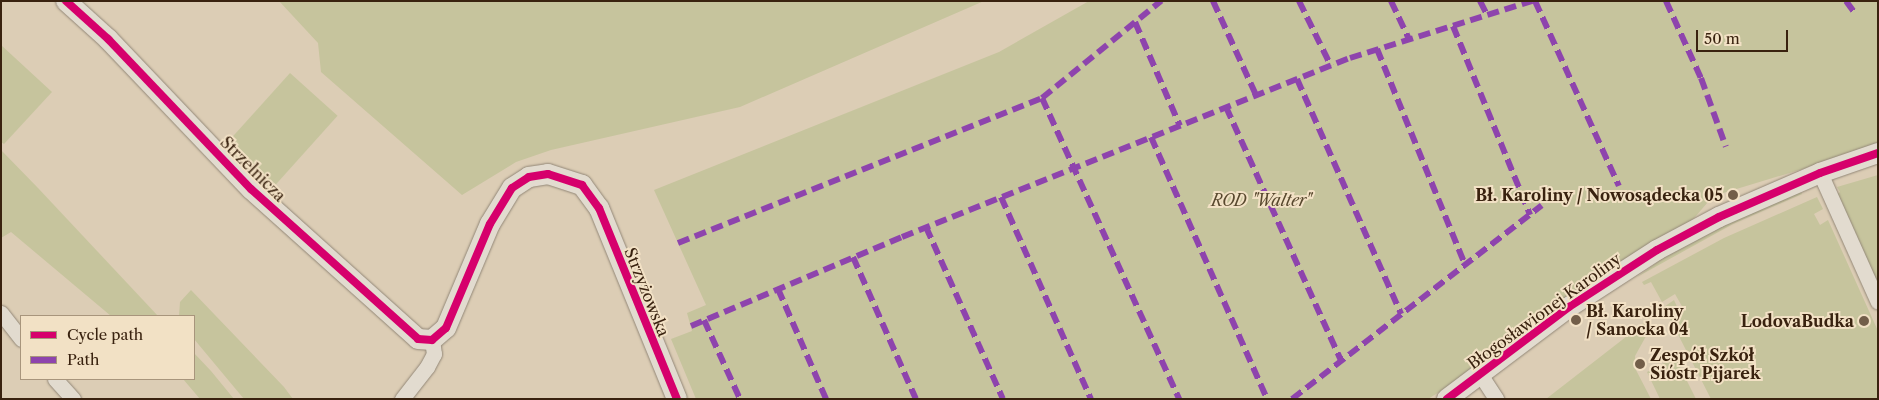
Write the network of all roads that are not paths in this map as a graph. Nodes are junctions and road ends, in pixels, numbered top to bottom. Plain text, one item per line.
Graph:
1 (66, 1) edge
2 (1878, 153) edge
3 (1820, 173) junction
4 (1878, 302) edge
5 (1, 313) edge
6 (20, 338) edge
7 (432, 340) junction
8 (1480, 374) junction
9 (56, 380) edge
10 (73, 399) edge
11 (402, 399) edge
12 (676, 399) edge
13 (1447, 399) edge
14 (1496, 399) edge

1 - 7 street, Strzelnicza
2 - 3 street, Błogosławionej Karoliny
3 - 4 street
3 - 8 street, Błogosławionej Karoliny
5 - 6 street
7 - 11 street
7 - 12 street, Strzyżowska
8 - 13 street, Błogosławionej Karoliny
8 - 14 street
9 - 10 street

